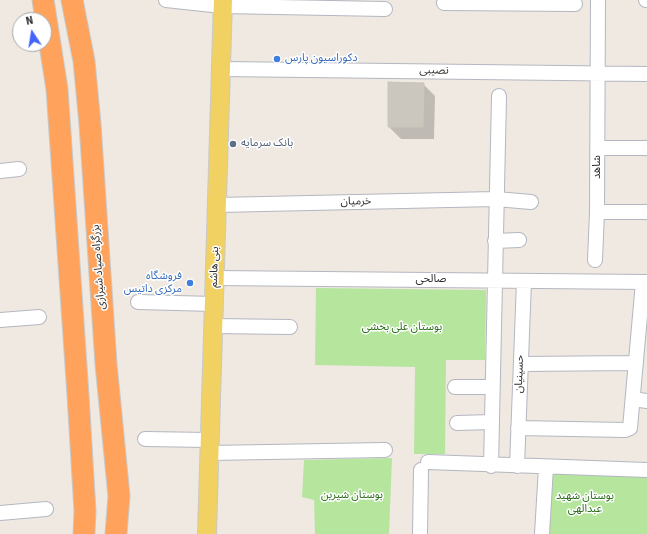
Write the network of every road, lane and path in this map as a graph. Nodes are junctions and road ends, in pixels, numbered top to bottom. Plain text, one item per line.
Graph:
1 (43, 0) edge
2 (72, 0) edge
3 (166, 0) edge
4 (598, 0) edge
5 (490, 2) edge
6 (222, 3) edge
7 (444, 3) dead end
8 (575, 4) dead end
9 (386, 9) dead end
10 (221, 69) junction
11 (598, 73) junction
12 (647, 74) edge
13 (499, 96) dead end
14 (598, 148) junction
15 (647, 148) edge
16 (19, 169) dead end
17 (0, 171) edge
18 (496, 199) junction
19 (531, 202) dead end
20 (217, 205) junction
21 (597, 212) junction
22 (647, 212) edge
23 (518, 240) dead end
24 (495, 241) junction
25 (595, 260) dead end
26 (214, 278) junction
27 (494, 281) junction
28 (524, 281) junction
29 (645, 282) edge
30 (138, 302) dead end
31 (214, 304) junction
32 (39, 317) dead end
33 (0, 320) edge
34 (213, 326) junction
35 (290, 327) dead end
36 (643, 335) edge
37 (636, 363) junction
38 (521, 364) junction
39 (454, 387) dead end
40 (492, 387) junction
41 (640, 400) edge
42 (492, 422) junction
43 (457, 423) dead end
44 (518, 428) junction
45 (145, 438) dead end
46 (209, 446) junction
47 (385, 450) dead end
48 (491, 466) junction
49 (517, 466) junction
50 (546, 467) junction
51 (647, 470) edge
52 (46, 509) dead end
53 (0, 513) edge
54 (84, 534) edge
55 (116, 534) edge
56 (207, 534) edge
57 (420, 534) edge
58 (542, 534) edge

1 - 54 highway
2 - 55 highway, بزرگراه صیاد شیرازی
3 - 6 street
4 - 11 street, شاهد
5 - 7 street
5 - 8 street
6 - 9 street
6 - 10 main road, بنی هاشم
10 - 11 street, نصیبی
10 - 20 main road, بنی هاشم
11 - 12 street, نصیبی
11 - 14 street, شاهد
13 - 18 street
14 - 15 street
14 - 21 street, شاهد
16 - 17 street
18 - 19 street, خرمیان
18 - 20 street, خرمیان
18 - 24 street
20 - 26 main road, بنی هاشم
21 - 22 street
21 - 25 street, شاهد
23 - 24 street
24 - 27 street
26 - 27 street, صالحی
26 - 31 main road, بنی هاشم
27 - 28 street, صالحی
27 - 40 street
28 - 29 street, صالحی
28 - 38 street, حسینیان
29 - 36 street
30 - 31 street
31 - 34 main road, بنی هاشم
32 - 33 street
34 - 35 street
34 - 46 main road, بنی هاشم
36 - 37 street
37 - 38 street
37 - 41 street
38 - 44 street, حسینیان
39 - 40 street
40 - 42 street
41 - 44 street
42 - 43 street
42 - 48 street
44 - 49 street, حسینیان
45 - 46 street
46 - 47 street
46 - 56 main road, بنی هاشم
48 - 49 street
48 - 57 street
49 - 50 street
50 - 51 street
50 - 58 street
52 - 53 street

